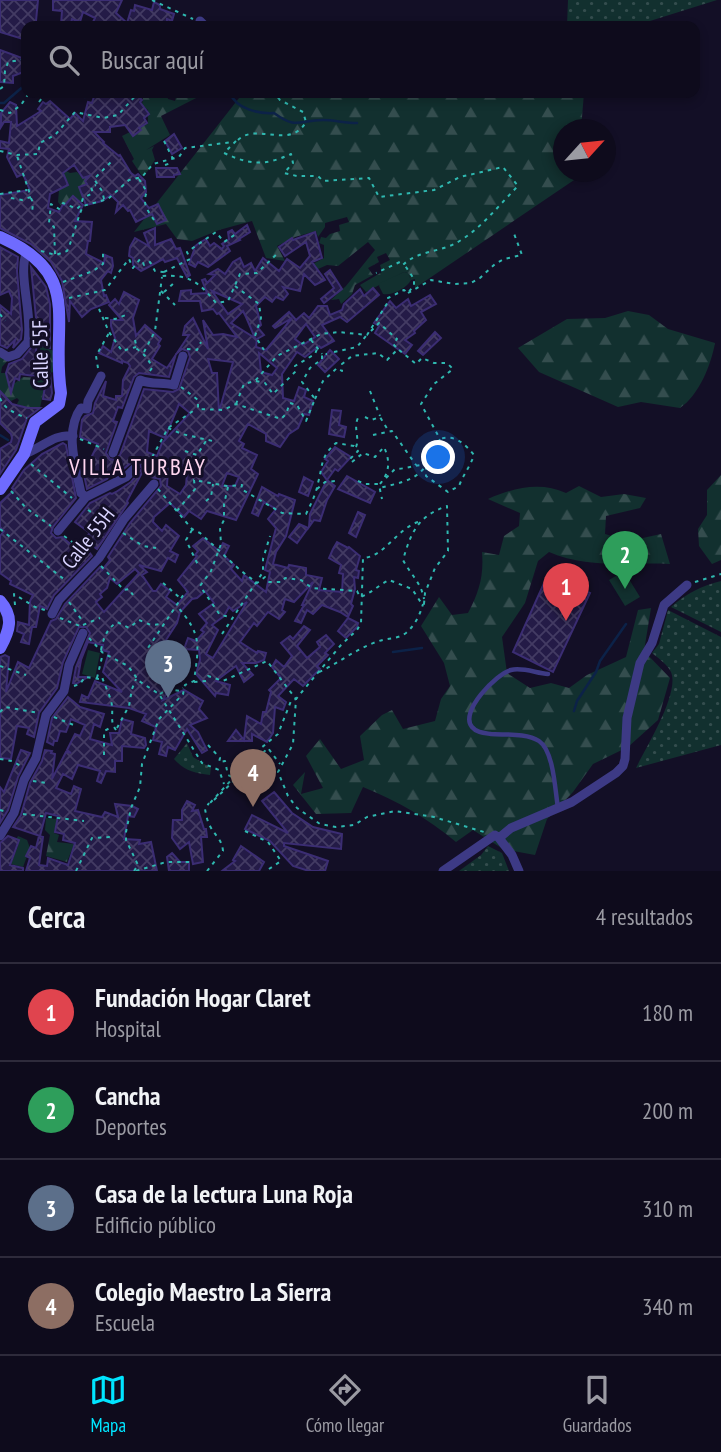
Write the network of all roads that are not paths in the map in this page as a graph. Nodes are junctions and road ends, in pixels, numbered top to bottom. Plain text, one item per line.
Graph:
1 (0, 237) edge
2 (27, 251) junction
3 (0, 352) edge
4 (183, 356) road end
5 (101, 376) road end
6 (73, 436) junction
7 (113, 453) dead end
8 (24, 454) junction
9 (140, 470) road end
10 (154, 484) road end
11 (0, 489) edge
12 (86, 496) junction
13 (58, 531) dead end
14 (687, 585) dead end
15 (0, 601) edge
16 (52, 614) road end
17 (83, 630) road end
18 (0, 648) edge
19 (548, 674) dead end
20 (558, 809) junction
21 (0, 836) edge
22 (497, 837) junction
23 (443, 871) edge
24 (519, 871) edge

1 - 2 street
2 - 3 street
2 - 8 street, Calle 55F
4 - 7 street
5 - 6 street
6 - 8 street
6 - 12 street
8 - 11 street, Calle 55F
9 - 12 street
10 - 16 street, Calle 55H
12 - 13 street
14 - 20 street
15 - 18 street
17 - 21 street
19 - 20 lane
20 - 22 street
22 - 23 street
22 - 24 street

